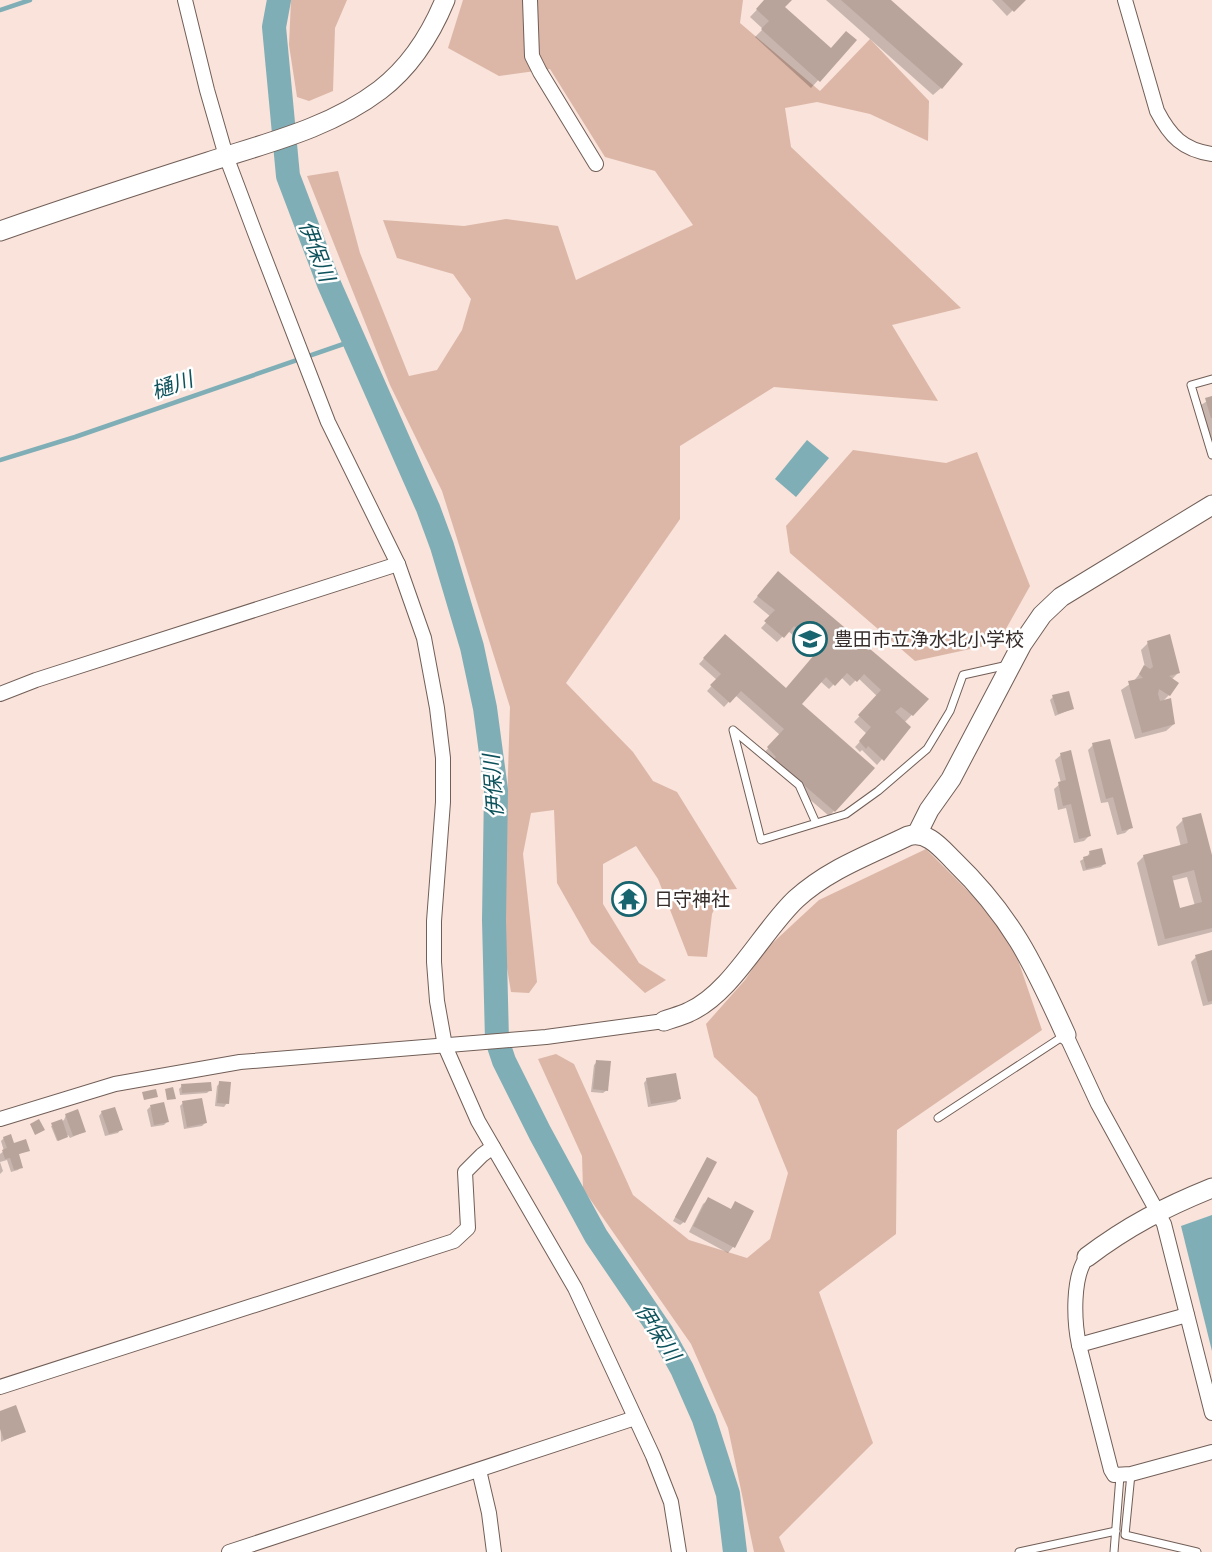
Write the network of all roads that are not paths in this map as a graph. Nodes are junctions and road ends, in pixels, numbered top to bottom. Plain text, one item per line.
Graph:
1 (185, 0) edge
2 (446, 0) edge
3 (530, 0) edge
4 (1125, 0) edge
5 (1212, 154) edge
6 (232, 155) junction
7 (596, 164) dead end
8 (0, 231) edge
9 (1212, 379) edge
10 (1212, 455) edge
11 (1212, 505) edge
12 (398, 564) junction
13 (1012, 664) junction
14 (0, 694) edge
15 (816, 823) junction
16 (917, 834) junction
17 (664, 1021) joint
18 (1066, 1035) junction
19 (451, 1046) junction
20 (938, 1118) dead end
21 (0, 1119) edge
22 (493, 1147) junction
23 (1212, 1188) edge
24 (1157, 1211) junction
25 (1087, 1257) joint
26 (1187, 1315) junction
27 (1079, 1345) junction
28 (0, 1387) edge
29 (1210, 1398) edge
30 (1212, 1413) edge
31 (635, 1418) junction
32 (1212, 1452) edge
33 (479, 1470) junction
34 (1126, 1475) junction
35 (1116, 1531) junction
36 (229, 1552) edge
37 (494, 1552) edge
38 (680, 1552) edge
39 (1018, 1552) edge
40 (1114, 1552) edge
41 (1197, 1552) edge

1 - 6 street
2 - 6 street
3 - 7 street
4 - 5 street
6 - 8 street
6 - 12 street
9 - 10 lane
11 - 13 street
12 - 14 street
12 - 19 street
13 - 15 lane
13 - 16 street
15 - 15 lane
16 - 17 street
16 - 18 street
17 - 19 street
18 - 20 lane
18 - 24 street
19 - 21 street
19 - 22 street
22 - 28 street
22 - 31 street
23 - 24 street
24 - 25 street
24 - 26 street
25 - 27 street
26 - 27 street
26 - 29 street
27 - 34 street
29 - 30 street
31 - 33 street
31 - 38 street
32 - 34 street
33 - 36 street
33 - 37 street
34 - 35 lane
34 - 41 lane
35 - 39 lane
35 - 40 lane

